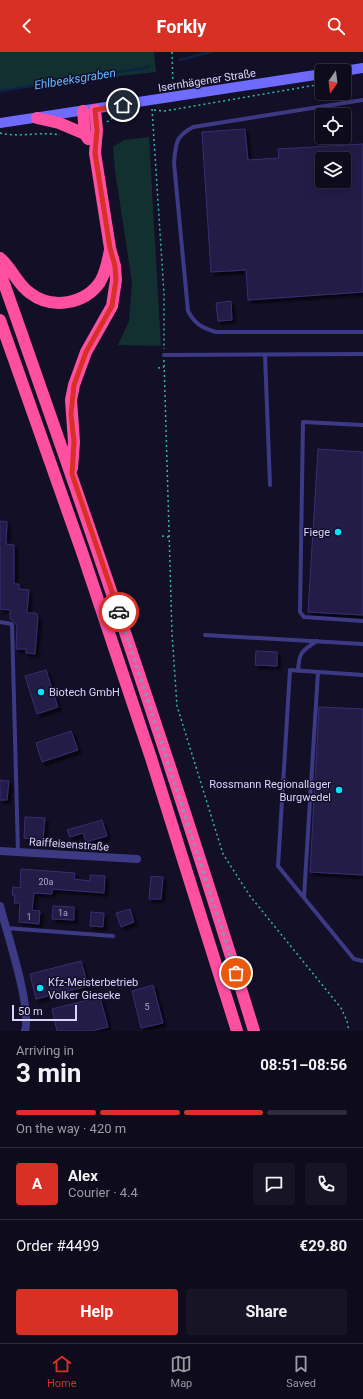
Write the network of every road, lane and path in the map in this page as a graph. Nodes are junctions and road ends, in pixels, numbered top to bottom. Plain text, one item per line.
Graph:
1 (172, 52) edge
2 (363, 68) edge
3 (351, 70) edge
4 (315, 75) edge
5 (315, 85) edge
6 (174, 98) junction
7 (363, 100) edge
8 (152, 105) junction
9 (89, 111) junction
10 (117, 115) dead end
11 (37, 118) junction
12 (0, 123) edge
13 (91, 132) junction
14 (0, 133) edge
15 (63, 136) dead end
16 (110, 248) junction
17 (0, 258) edge
18 (0, 272) edge
19 (0, 320) edge
20 (363, 332) edge
21 (265, 354) junction
22 (363, 354) edge
23 (164, 355) junction
24 (164, 367) junction
25 (158, 368) dead end
26 (363, 425) edge
27 (72, 474) junction
28 (270, 484) dead end
29 (162, 536) dead end
30 (169, 537) junction
31 (363, 621) edge
32 (0, 622) edge
33 (205, 635) dead end
34 (317, 641) junction
35 (363, 644) edge
36 (298, 671) junction
37 (318, 672) junction
38 (363, 675) edge
39 (0, 851) edge
40 (18, 852) junction
41 (138, 859) dead end
42 (304, 898) junction
43 (0, 906) edge
44 (5, 928) junction
45 (113, 936) dead end
46 (363, 961) edge
47 (25, 1031) edge
48 (236, 1031) edge
49 (254, 1031) edge
50 (349, 1031) edge

1 - 6 path
2 - 3 main road
4 - 6 main road, Isernhägener Straße
5 - 8 path
6 - 8 main road, Isernhägener Straße
7 - 20 lane
8 - 9 main road, Isernhägener Straße
8 - 23 path
9 - 11 main road, Isernhägener Straße
9 - 13 highway
10 - 13 path
11 - 12 main road, Isernhägener Straße
11 - 13 highway
13 - 16 highway
14 - 15 path
16 - 17 highway
16 - 27 highway
18 - 27 highway
19 - 48 highway
21 - 22 lane
21 - 23 lane
21 - 28 lane
23 - 24 path
24 - 25 path
24 - 30 path
26 - 31 lane
27 - 49 highway
29 - 30 path
30 - 50 path
32 - 40 lane
33 - 34 lane
34 - 35 lane
34 - 36 lane
36 - 37 lane
36 - 42 lane
37 - 38 lane
37 - 42 lane
39 - 40 street, Raiffeisenstraße
40 - 41 street, Raiffeisenstraße
42 - 46 lane
43 - 44 street
44 - 45 lane
44 - 47 street

